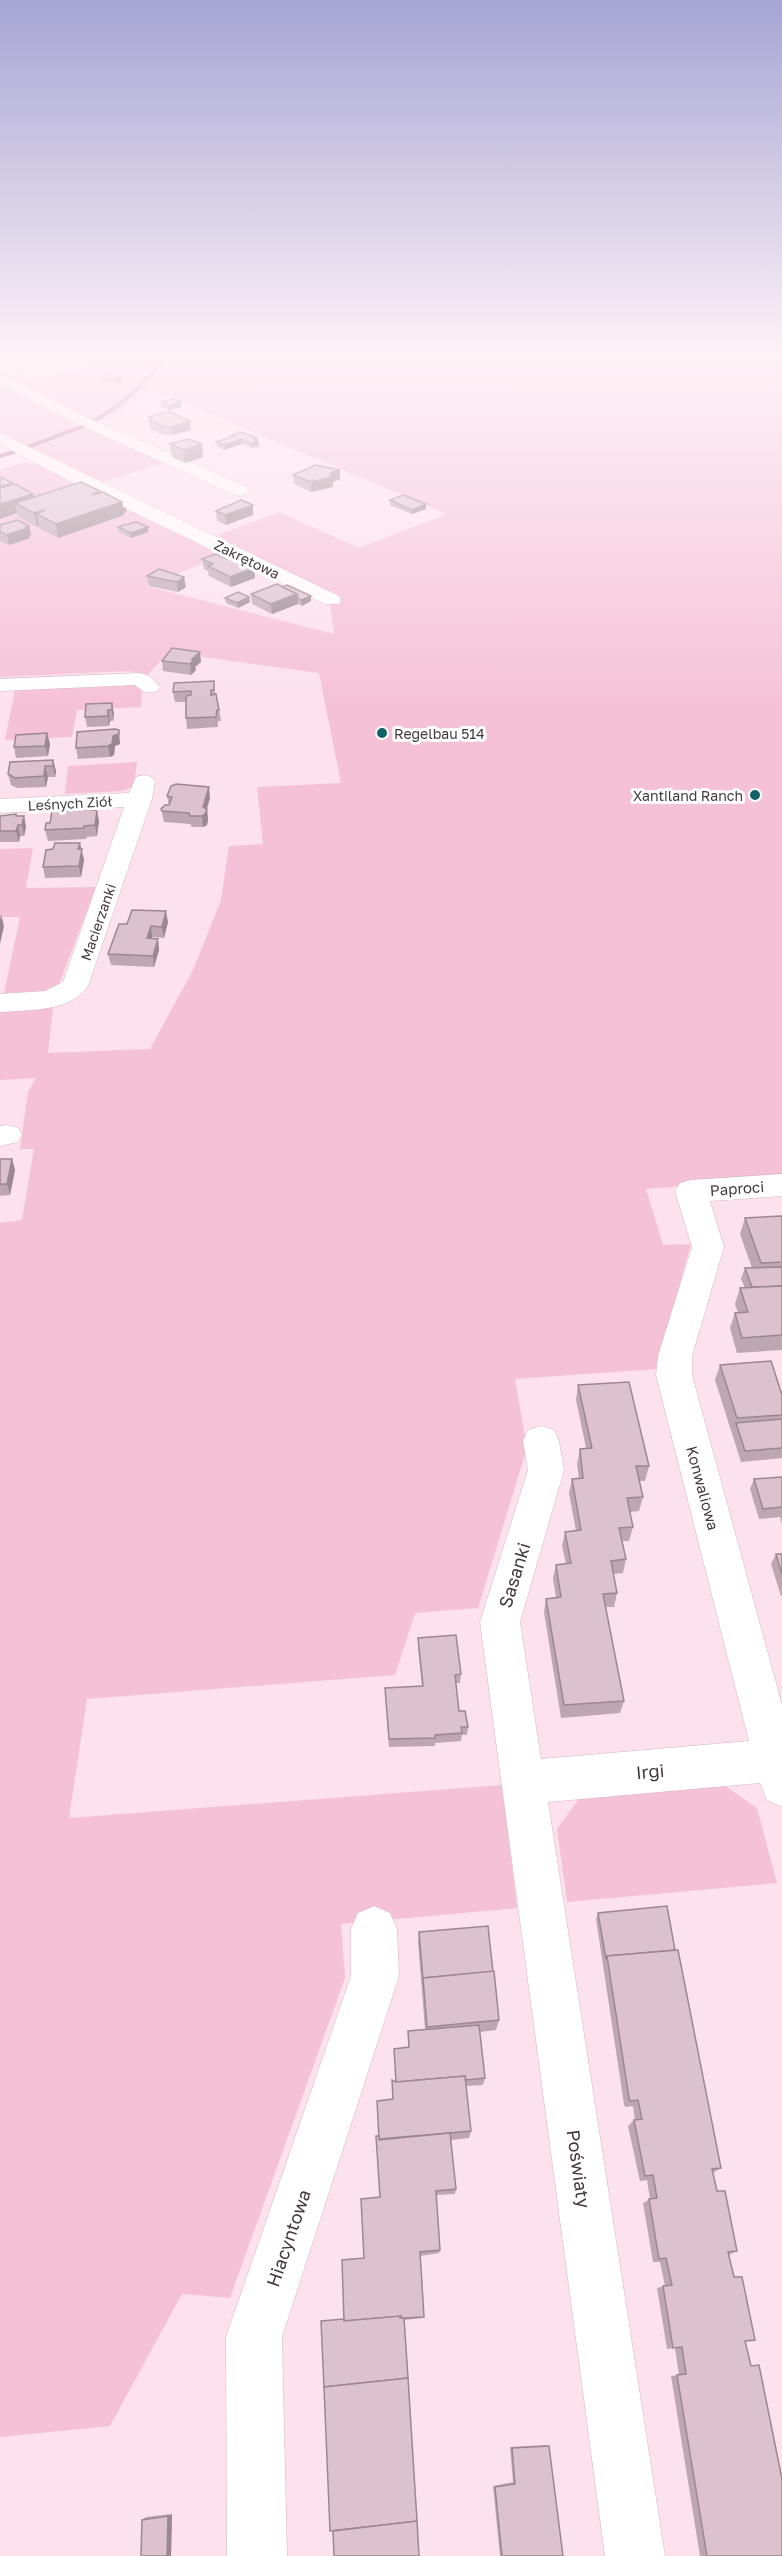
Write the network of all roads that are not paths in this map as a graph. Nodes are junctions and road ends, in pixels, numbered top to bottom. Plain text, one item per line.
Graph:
1 (63, 472) edge
2 (199, 472) edge
3 (241, 491) dead end
4 (332, 600) dead end
5 (150, 687) dead end
6 (1, 690) edge
7 (142, 790) joint
8 (0, 806) edge
9 (0, 1003) edge
10 (782, 1185) edge
11 (691, 1191) joint
12 (541, 1442) dead end
13 (780, 1768) edge
14 (524, 1782) junction
15 (374, 1929) dead end
16 (257, 2556) edge
17 (635, 2556) edge

1 - 4 main road, Zakrętowa
2 - 3 main road
5 - 6 main road
7 - 8 main road, Leśnych Ziół
7 - 9 main road, Macierzanki
10 - 11 main road, Paproci
11 - 13 main road, Konwaliowa
12 - 14 main road, Sasanki
13 - 14 main road, Irgi
14 - 17 main road, Poświaty
15 - 16 main road, Hiacyntowa

